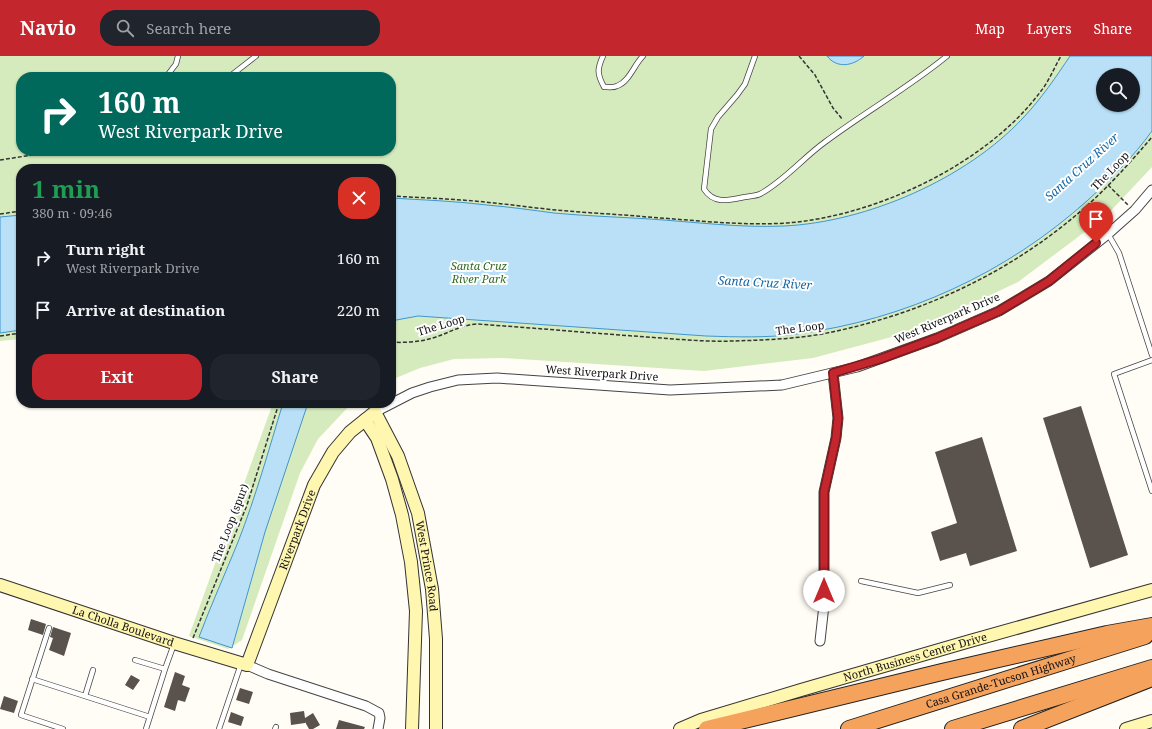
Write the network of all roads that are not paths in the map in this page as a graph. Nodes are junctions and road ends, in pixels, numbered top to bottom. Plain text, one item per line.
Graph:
1 (178, 56) edge
2 (256, 56) edge
3 (603, 56) edge
4 (643, 56) edge
5 (755, 56) edge
6 (947, 56) edge
7 (170, 72) edge
8 (235, 72) edge
9 (1152, 190) edge
10 (1108, 234) junction
11 (1152, 355) edge
12 (1152, 360) edge
13 (833, 373) junction
14 (396, 401) edge
15 (383, 408) edge
16 (375, 412) junction
17 (365, 420) junction
18 (1152, 491) edge
19 (861, 582) dead end
20 (0, 585) edge
21 (950, 585) dead end
22 (1152, 590) edge
23 (1152, 626) edge
24 (49, 628) dead end
25 (1152, 633) edge
26 (820, 641) dead end
27 (174, 643) junction
28 (135, 660) dead end
29 (244, 664) junction
30 (1152, 668) edge
31 (165, 669) junction
32 (93, 670) dead end
33 (1152, 678) edge
34 (32, 679) junction
35 (86, 696) junction
36 (150, 717) junction
37 (1152, 721) edge
38 (63, 729) edge
39 (146, 729) edge
40 (219, 729) edge
41 (378, 729) edge
42 (412, 729) edge
43 (436, 729) edge
44 (680, 729) edge
45 (706, 729) edge
46 (850, 729) edge
47 (953, 729) edge
48 (1022, 729) edge
49 (1126, 729) edge

1 - 7 lane
2 - 8 lane
3 - 4 lane
5 - 6 lane
9 - 10 street, West Riverpark Drive
10 - 11 lane
10 - 13 street, West Riverpark Drive
12 - 18 lane
13 - 14 street, West Riverpark Drive
13 - 26 street
15 - 16 street, West Riverpark Drive
16 - 17 street, Riverpark Drive
16 - 43 street, West Prince Road
17 - 29 street, Riverpark Drive
17 - 42 street, West Prince Road
19 - 21 lane
20 - 27 street, La Cholla Boulevard
22 - 44 street, North Business Center Drive
23 - 45 highway
24 - 34 lane
25 - 46 highway, Casa Grande-Tucson Highway
27 - 29 street, La Cholla Boulevard
27 - 31 lane
28 - 31 lane
29 - 40 lane
29 - 41 street
30 - 47 highway
31 - 36 lane
32 - 35 lane
33 - 48 highway
34 - 35 lane
34 - 38 lane
35 - 36 lane
36 - 39 lane
37 - 49 street

